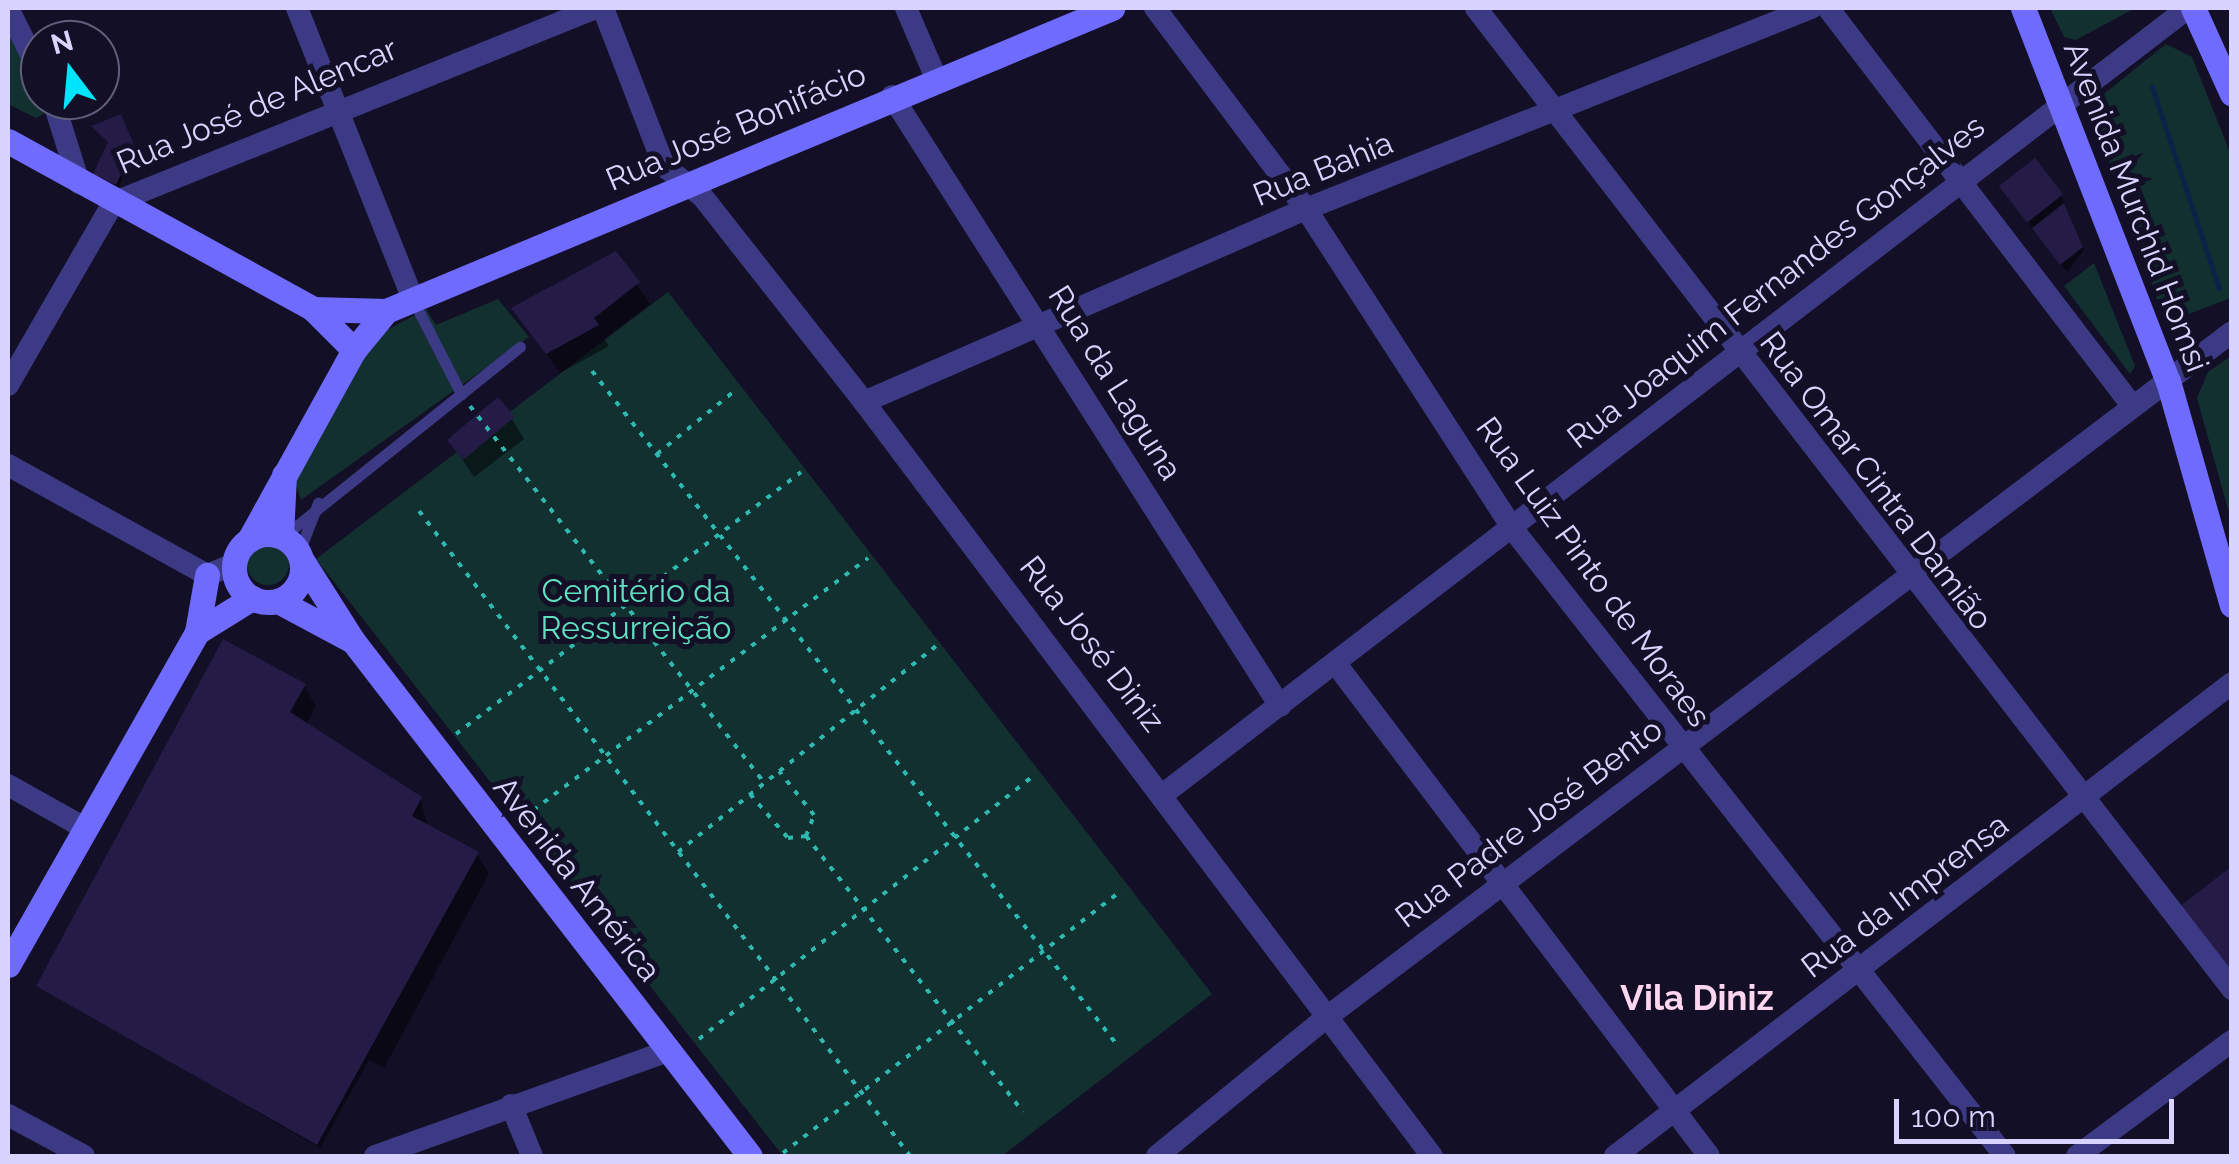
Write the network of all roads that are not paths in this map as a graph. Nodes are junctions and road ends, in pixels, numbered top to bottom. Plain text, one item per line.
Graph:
1 (8, 8) edge
2 (297, 8) edge
3 (599, 8) edge
4 (906, 8) edge
5 (1112, 8) edge
6 (1154, 8) edge
7 (1476, 8) edge
8 (1811, 8) edge
9 (1828, 8) edge
10 (2023, 8) edge
11 (2190, 8) edge
12 (20, 32) edge
13 (936, 78) junction
14 (2232, 94) edge
15 (892, 96) junction
16 (2065, 103) junction
17 (336, 105) junction
18 (1557, 110) junction
19 (59, 120) edge
20 (8, 141) edge
21 (1959, 179) junction
22 (79, 183) junction
23 (686, 183) junction
24 (113, 202) junction
25 (1306, 209) junction
26 (413, 300) junction
27 (313, 309) junction
28 (386, 311) junction
29 (1040, 326) junction
30 (2232, 332) edge
31 (520, 347) dead end
32 (354, 350) junction
33 (1737, 352) junction
34 (2168, 381) junction
35 (8, 385) edge
36 (461, 394) junction
37 (864, 402) junction
38 (2131, 404) junction
39 (8, 465) edge
40 (284, 475) junction
41 (320, 499) junction
42 (1512, 528) junction
43 (249, 540) junction
44 (291, 546) junction
45 (234, 564) junction
46 (208, 574) junction
47 (1911, 581) junction
48 (265, 600) junction
49 (2232, 605) edge
50 (198, 632) junction
51 (354, 642) junction
52 (1336, 664) junction
53 (2232, 684) edge
54 (1280, 706) junction
55 (1682, 748) junction
56 (8, 785) edge
57 (1166, 792) junction
58 (2080, 802) junction
59 (81, 826) junction
60 (1500, 884) junction
61 (8, 965) edge
62 (1855, 976) junction
63 (2232, 989) edge
64 (1323, 1020) junction
65 (2232, 1041) edge
66 (668, 1051) junction
67 (511, 1105) junction
68 (1674, 1112) junction
69 (8, 1115) edge
70 (84, 1156) edge
71 (374, 1156) edge
72 (532, 1156) edge
73 (750, 1156) edge
74 (1157, 1156) edge
75 (1432, 1156) edge
76 (1615, 1156) edge
77 (1709, 1156) edge
78 (2004, 1156) edge
79 (2077, 1156) edge

1 - 12 street
2 - 17 street
3 - 17 street, Rua José de Alencar
3 - 23 street, Rua José Diniz
4 - 13 street
5 - 13 street, Rua José Bonifácio
6 - 25 street, Rua Luiz Pinto de Moraes
7 - 18 street, Rua Omar Cintra Damião
8 - 18 street, Rua Bahia
9 - 21 street
10 - 16 street, Avenida Murchid Homsi
11 - 14 street
11 - 16 street, Rua Joaquim Fernandes Gonçalves
13 - 15 street, Rua José Bonifácio
15 - 23 street, Rua José Bonifácio
15 - 29 street, Rua da Laguna
16 - 21 street, Rua Joaquim Fernandes Gonçalves
16 - 34 street, Avenida Murchid Homsi
17 - 24 street, Rua José de Alencar
17 - 26 street
18 - 25 street, Rua Bahia
18 - 33 street, Rua Omar Cintra Damião
19 - 22 street
20 - 22 street
21 - 33 street, Rua Joaquim Fernandes Gonçalves
21 - 38 street
22 - 24 street
23 - 26 street, Rua José Bonifácio
23 - 37 street, Rua José Diniz
24 - 27 street
24 - 35 street
25 - 29 street, Rua Bahia
25 - 42 street, Rua Luiz Pinto de Moraes
26 - 28 street, Rua José Bonifácio
26 - 36 lane
27 - 28 street
27 - 32 street
28 - 32 street
29 - 37 street, Rua Bahia
29 - 54 street, Rua da Laguna
30 - 34 street, Rua Padre José Bento
31 - 36 lane
32 - 40 street
33 - 42 street, Rua Joaquim Fernandes Gonçalves
33 - 47 street, Rua Omar Cintra Damião
34 - 38 street, Rua Padre José Bento
34 - 49 street, Avenida Murchid Homsi
36 - 41 lane
37 - 57 street, Rua José Diniz
38 - 47 street, Rua Padre José Bento
39 - 46 street
40 - 43 street
40 - 44 street
41 - 44 lane
41 - 44 lane
42 - 52 street, Rua Joaquim Fernandes Gonçalves
42 - 55 street, Rua Luiz Pinto de Moraes
43 - 44 street
43 - 45 street
44 - 48 street
44 - 51 street, Avenida América
45 - 46 street
45 - 48 street
46 - 50 street
47 - 55 street, Rua Padre José Bento
47 - 58 street, Rua Omar Cintra Damião
48 - 50 street
48 - 51 street, Avenida América
50 - 59 street
51 - 66 street, Avenida América
52 - 54 street, Rua Joaquim Fernandes Gonçalves
52 - 60 street
53 - 58 street, Rua da Imprensa
54 - 57 street, Rua Joaquim Fernandes Gonçalves
55 - 60 street, Rua Padre José Bento
55 - 62 street, Rua Luiz Pinto de Moraes
56 - 59 street
57 - 64 street, Rua José Diniz
58 - 62 street, Rua da Imprensa
58 - 63 street, Rua Omar Cintra Damião
59 - 61 street
60 - 64 street, Rua Padre José Bento
60 - 68 street
62 - 68 street, Rua da Imprensa
62 - 78 street, Rua Luiz Pinto de Moraes
64 - 74 street, Rua Padre José Bento
64 - 75 street, Rua José Diniz
65 - 79 street
66 - 67 street
66 - 73 street, Avenida América
67 - 71 street
67 - 72 street
68 - 76 street, Rua da Imprensa
68 - 77 street
69 - 70 street

